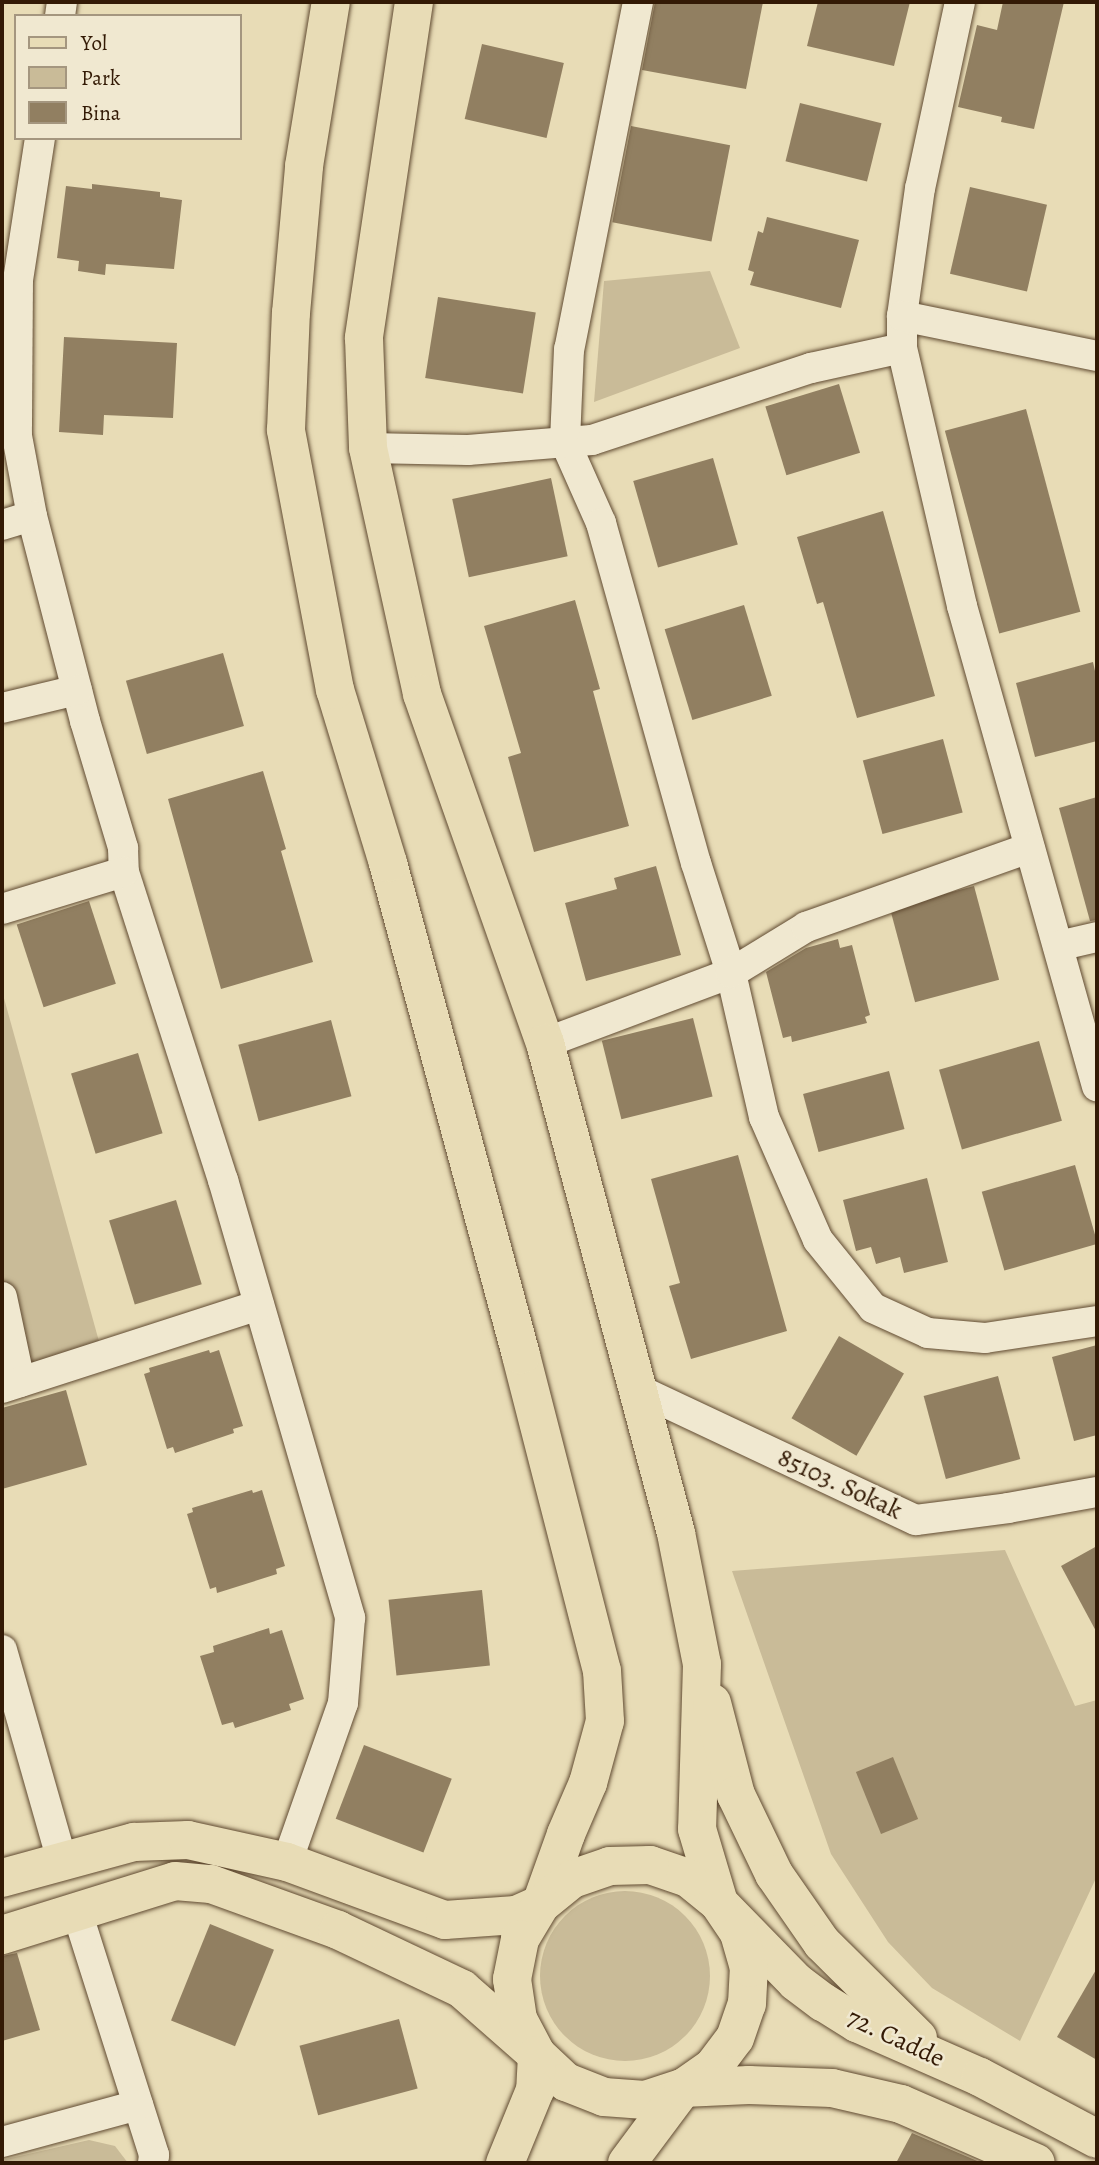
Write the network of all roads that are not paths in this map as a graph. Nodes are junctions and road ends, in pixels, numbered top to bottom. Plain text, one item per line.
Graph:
1 (331, 2) edge
2 (414, 2) edge
3 (638, 2) edge
4 (960, 2) edge
5 (40, 140) edge
6 (902, 316) junction
7 (902, 348) junction
8 (1097, 356) edge
9 (10, 357) edge
10 (565, 442) junction
11 (368, 448) junction
12 (32, 516) junction
13 (2, 525) edge
14 (77, 690) junction
15 (2, 708) edge
16 (1029, 849) junction
17 (124, 872) junction
18 (2, 909) edge
19 (1097, 937) edge
20 (1058, 946) junction
21 (731, 972) junction
22 (545, 1043) junction
23 (1097, 1086) edge
24 (2, 1297) edge
25 (259, 1305) junction
26 (1097, 1321) edge
27 (11, 1385) edge
28 (637, 1390) junction
29 (1097, 1492) edge
30 (2, 1650) edge
31 (702, 1664) junction
32 (6, 1683) edge
33 (62, 1860) junction
34 (286, 1861) junction
35 (2, 1878) edge
36 (719, 1903) junction
37 (541, 1905) junction
38 (77, 1912) junction
39 (2, 1935) edge
40 (537, 2054) junction
41 (943, 2061) junction
42 (683, 2088) junction
43 (138, 2105) junction
44 (1097, 2139) edge
45 (2, 2141) edge
46 (153, 2163) edge
47 (505, 2163) edge
48 (627, 2163) edge
49 (1036, 2163) edge

1 - 37 main road
2 - 11 main road
3 - 10 street
4 - 6 street
5 - 9 street
6 - 7 street
6 - 8 street
7 - 10 street
7 - 16 street
9 - 12 street
10 - 11 street
10 - 21 street
11 - 22 main road
12 - 13 street
12 - 14 street
14 - 15 street
14 - 17 street
16 - 20 street
16 - 21 street
17 - 18 street
17 - 25 street
19 - 20 street
20 - 23 street
21 - 22 street
21 - 26 street
22 - 28 main road
24 - 27 street
25 - 27 street
25 - 34 street
28 - 29 street, 85103. Sokak
28 - 31 main road
30 - 32 street
31 - 36 main road
31 - 41 main road
32 - 33 street
33 - 34 main road
33 - 35 main road
34 - 37 main road
36 - 37 main road
36 - 41 main road, 72. Cadde
36 - 42 main road
37 - 40 main road
38 - 39 main road
38 - 40 main road
38 - 43 street
40 - 42 main road
40 - 47 main road
41 - 44 main road, 72. Cadde
42 - 48 main road
42 - 49 main road
43 - 45 street
43 - 46 street

